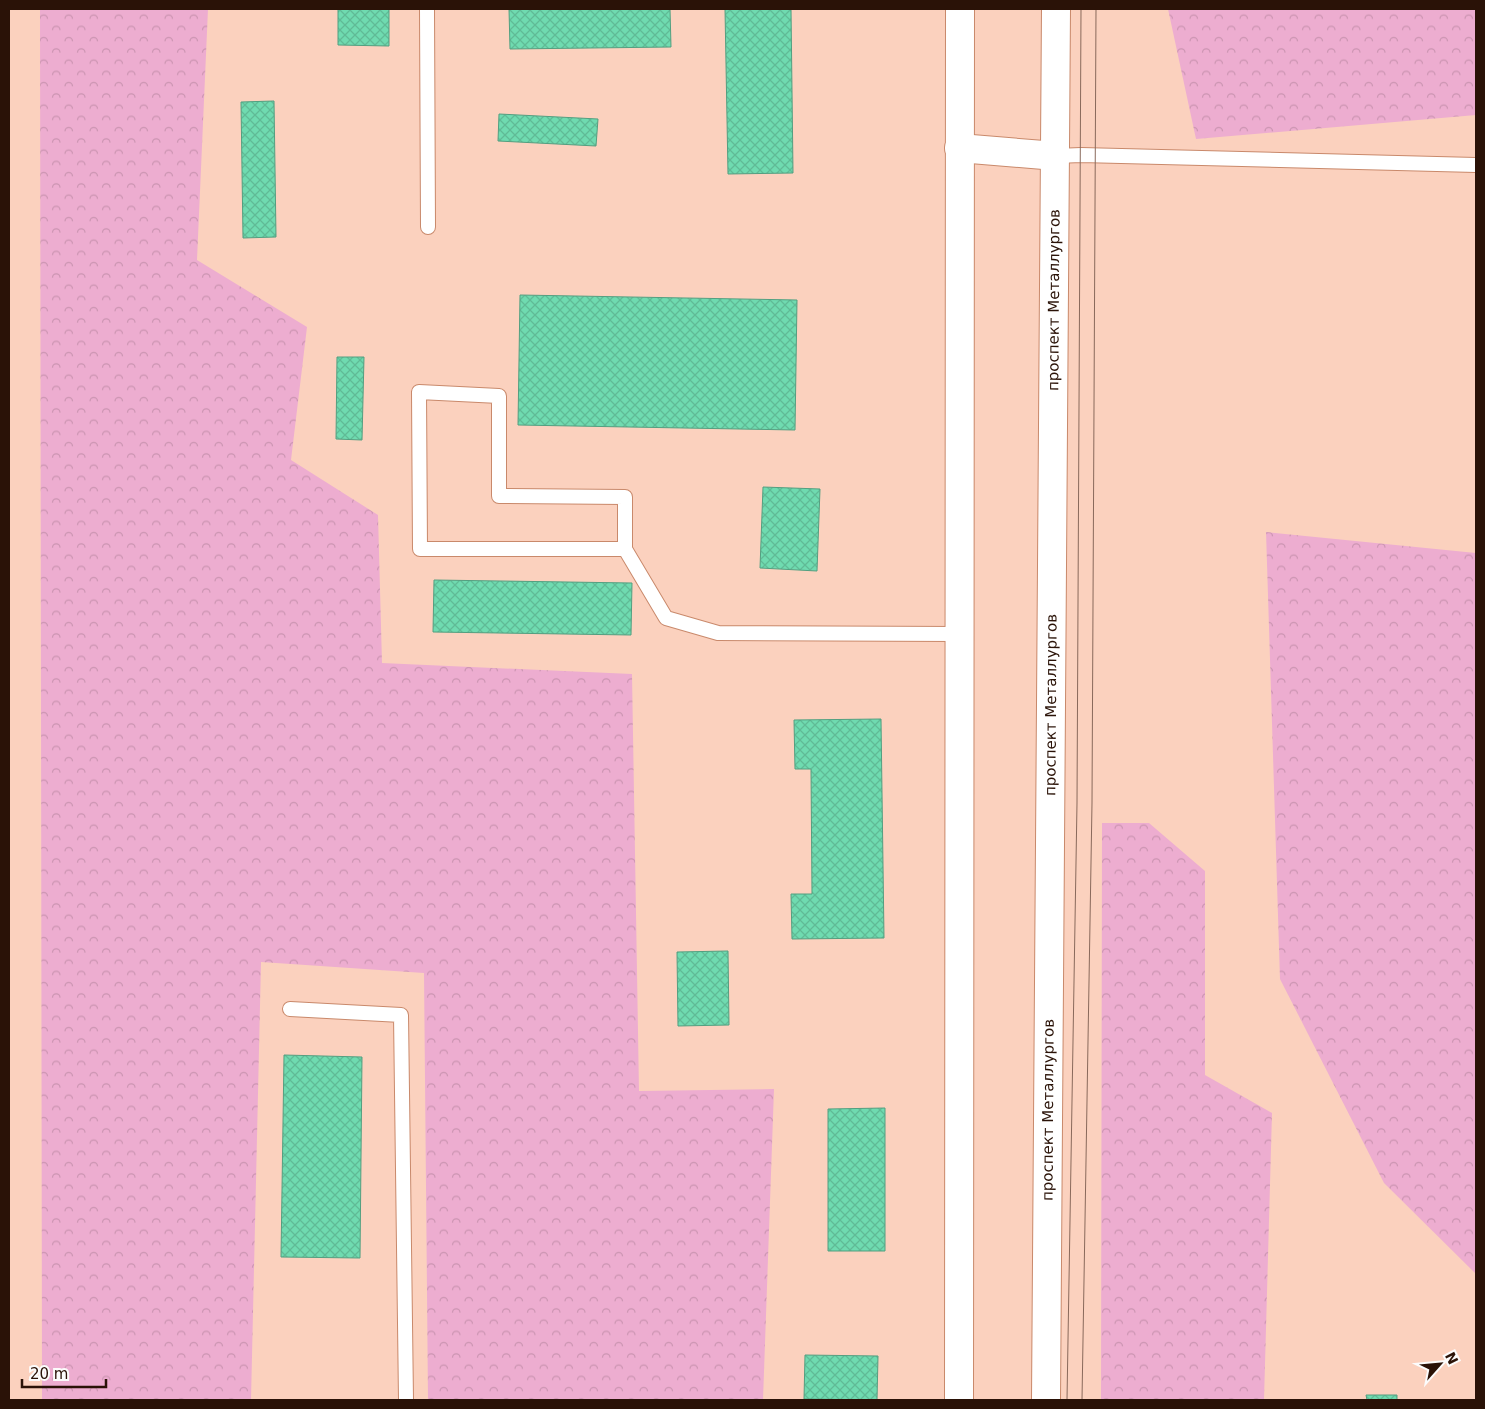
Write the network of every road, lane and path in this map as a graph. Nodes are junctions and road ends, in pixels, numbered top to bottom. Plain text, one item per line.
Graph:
1 (427, 9) edge
2 (960, 9) edge
3 (1056, 9) edge
4 (959, 148) junction
5 (1056, 156) junction
6 (1476, 166) edge
7 (428, 227) dead end
8 (625, 549) junction
9 (958, 634) junction
10 (290, 1009) dead end
11 (406, 1400) edge
12 (958, 1400) edge
13 (1046, 1400) edge

1 - 7 lane
2 - 4 street
3 - 5 street, проспект Металлургов
4 - 5 street
4 - 9 street
5 - 6 lane
5 - 13 street, проспект Металлургов
8 - 8 lane
8 - 9 lane
9 - 12 street
10 - 11 lane

